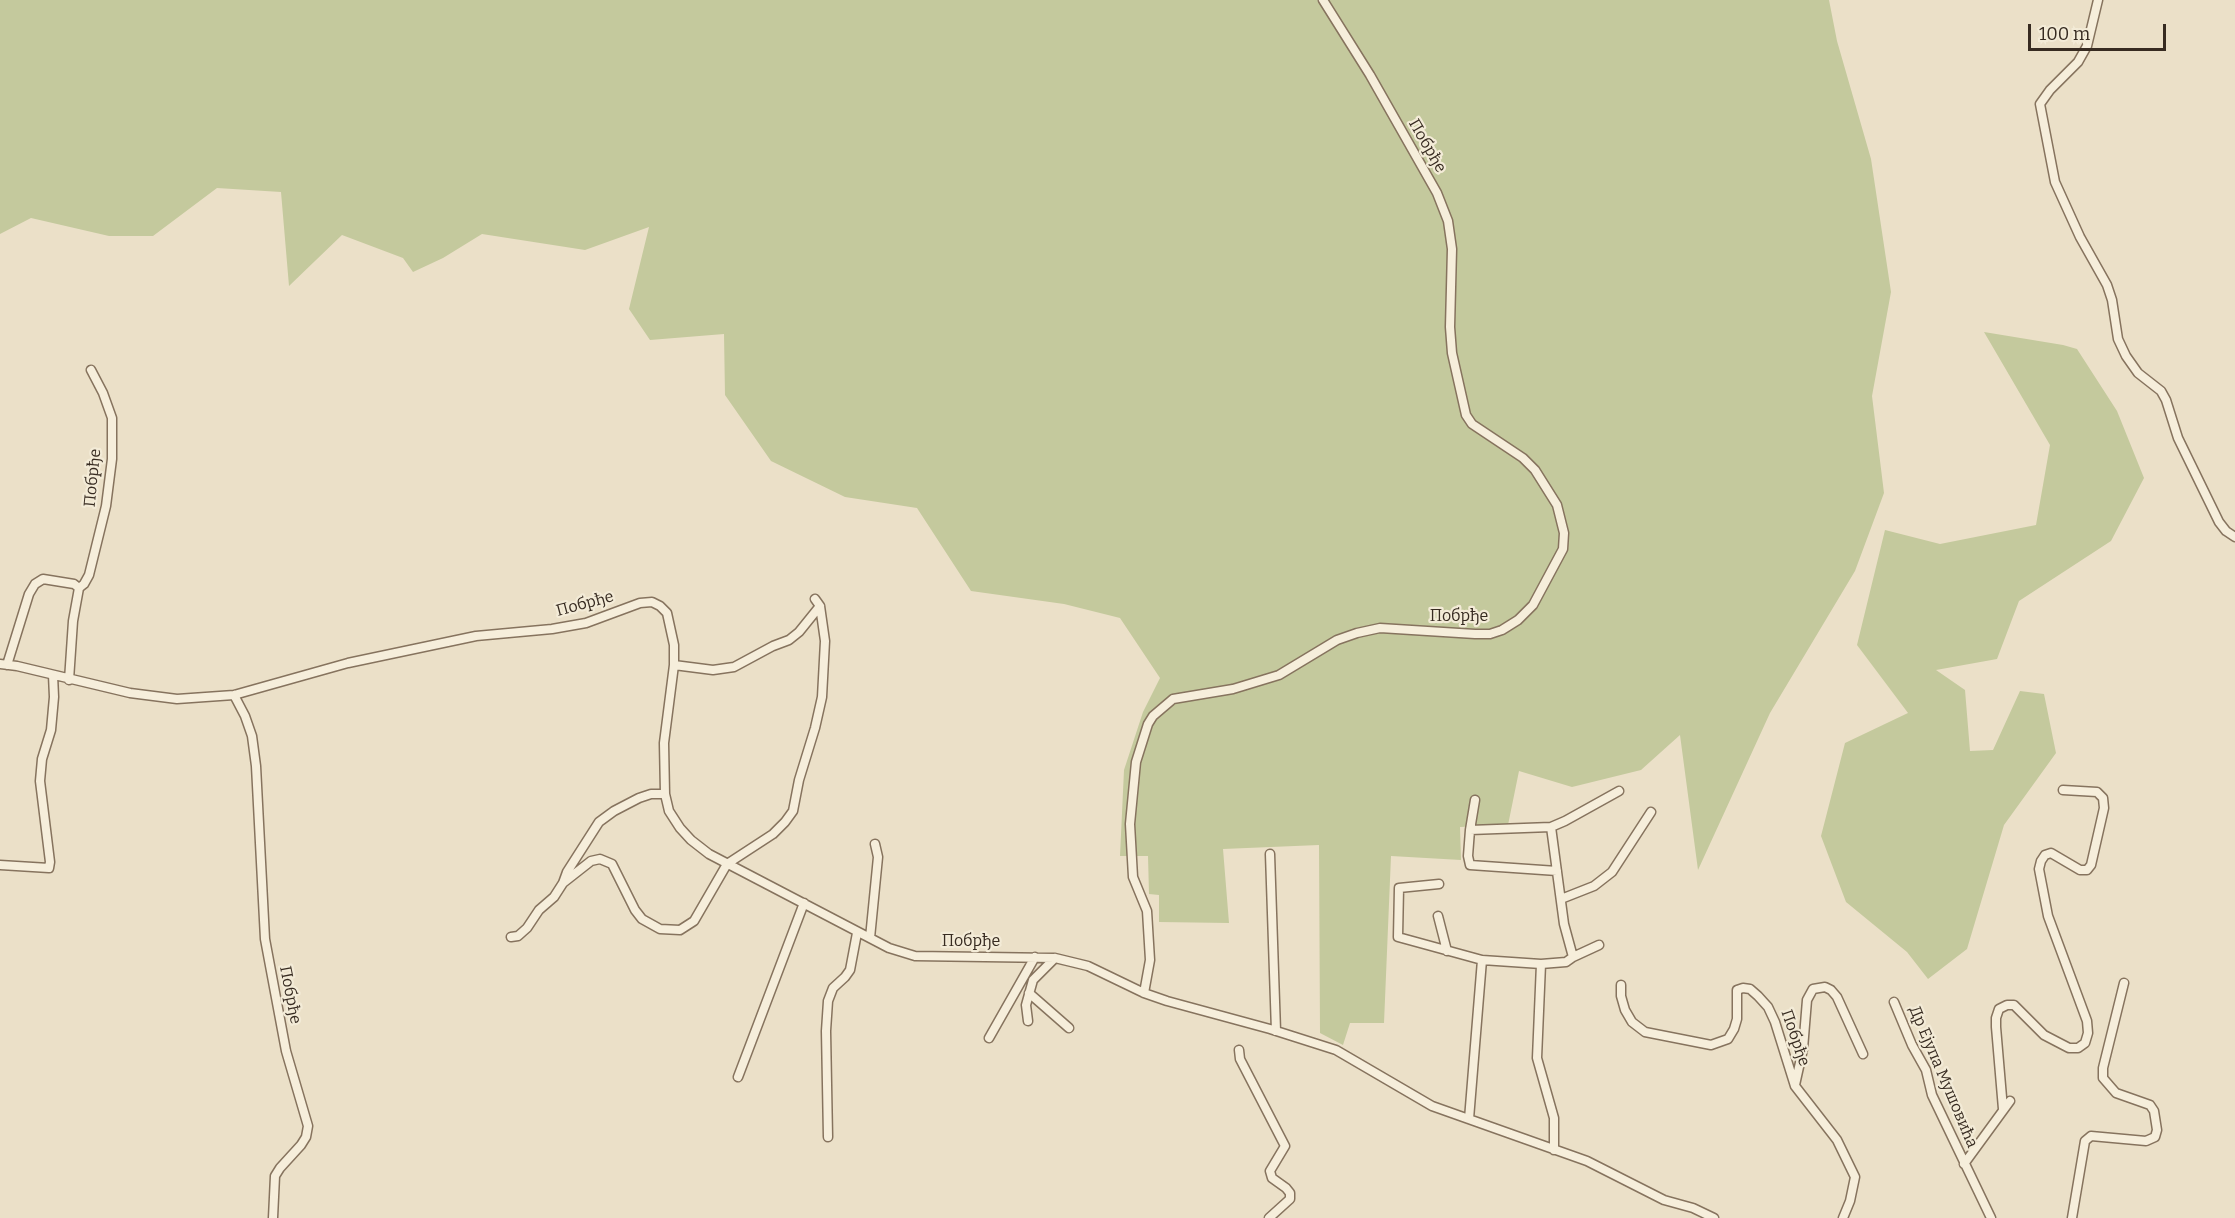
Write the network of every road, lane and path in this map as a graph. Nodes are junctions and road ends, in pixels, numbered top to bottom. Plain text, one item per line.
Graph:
1 (1323, 0) edge
2 (2098, 0) edge
3 (91, 370) dead end
4 (2235, 537) edge
5 (79, 588) junction
6 (4, 664) edge
7 (674, 665) junction
8 (52, 675) junction
9 (69, 680) junction
10 (234, 695) junction
11 (2063, 790) dead end
12 (1619, 791) dead end
13 (665, 794) junction
14 (1475, 800) dead end
15 (1651, 812) dead end
16 (1551, 827) junction
17 (1470, 830) junction
18 (875, 844) dead end
19 (1270, 854) dead end
20 (727, 864) junction
21 (0, 865) edge
22 (1557, 870) junction
23 (563, 883) junction
24 (1438, 885) dead end
25 (1560, 899) junction
26 (804, 903) junction
27 (1438, 916) dead end
28 (857, 933) junction
29 (511, 937) dead end
30 (870, 938) junction
31 (1599, 945) dead end
32 (1447, 951) junction
33 (1035, 957) junction
34 (1573, 957) junction
35 (1055, 958) junction
36 (1482, 960) junction
37 (1541, 964) junction
38 (2124, 983) dead end
39 (1622, 985) dead end
40 (1029, 993) junction
41 (1144, 993) junction
42 (1894, 1002) dead end
43 (1028, 1021) dead end
44 (1069, 1028) dead end
45 (1276, 1031) junction
46 (989, 1038) dead end
47 (1239, 1050) dead end
48 (1863, 1053) dead end
49 (738, 1077) dead end
50 (1795, 1086) junction
51 (2010, 1101) dead end
52 (2003, 1109) junction
53 (1468, 1119) junction
54 (828, 1137) dead end
55 (1554, 1150) junction
56 (1964, 1164) junction
57 (273, 1218) edge
58 (1269, 1218) edge
59 (1714, 1218) edge
60 (1843, 1218) edge
61 (1991, 1218) edge
62 (2072, 1218) edge

1 - 41 street, Побрђе
2 - 4 street
3 - 5 street, Побрђе
5 - 6 street, Побрђе
5 - 9 street, Побрђе
6 - 8 street, Побрђе
7 - 10 street, Побрђе
7 - 13 street, Побрђе
7 - 20 street
8 - 9 street, Побрђе
8 - 21 street
9 - 10 street, Побрђе
10 - 57 street, Побрђе
11 - 52 street
12 - 16 street
13 - 20 street, Побрђе
13 - 23 street
14 - 17 street
15 - 25 street
16 - 17 street
16 - 22 street
17 - 22 street
18 - 30 street
19 - 45 street
20 - 23 street
20 - 26 street, Побрђе
22 - 25 street
23 - 29 street
24 - 32 street
25 - 34 street
26 - 28 street, Побрђе
26 - 49 street
27 - 32 street
28 - 30 street, Побрђе
28 - 54 street
30 - 33 street, Побрђе
31 - 34 street
32 - 36 street
33 - 35 street, Побрђе
33 - 46 street
34 - 37 street
35 - 40 street
35 - 41 street, Побрђе
36 - 37 street
36 - 53 street
37 - 55 street
38 - 62 street
39 - 50 street, Побрђе
40 - 43 street
40 - 44 street
41 - 45 street, Побрђе
42 - 56 street, Др Ејупа Мушовића
45 - 53 street, Побрђе
47 - 58 street
48 - 50 street
50 - 60 street, Побрђе
51 - 52 street, Др Ејупа Мушовића
52 - 56 street, Др Ејупа Мушовића
53 - 55 street, Побрђе
55 - 59 street, Побрђе
56 - 61 street, Др Ејупа Мушовића

